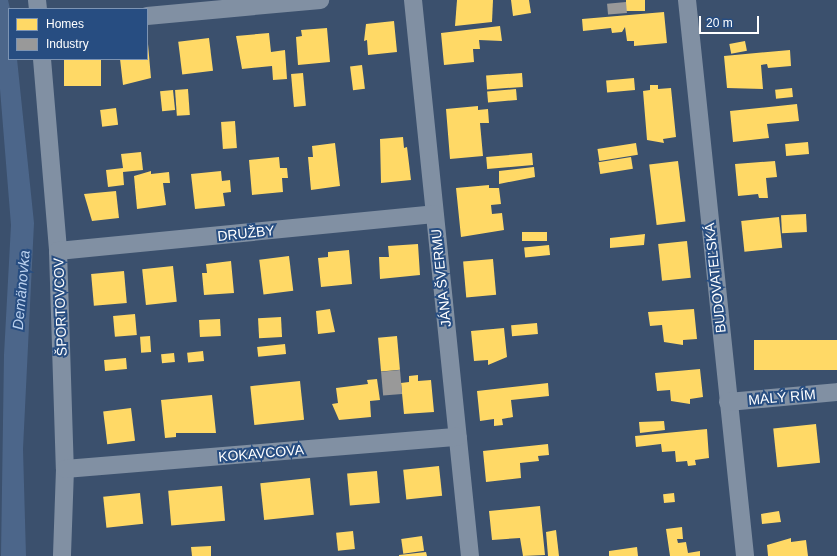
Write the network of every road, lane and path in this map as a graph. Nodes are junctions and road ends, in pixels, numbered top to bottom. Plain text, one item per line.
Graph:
1 (320, 0) edge
2 (413, 0) edge
3 (687, 0) edge
4 (148, 16) edge
5 (42, 60) edge
6 (434, 214) junction
7 (58, 251) junction
8 (837, 392) edge
9 (728, 402) junction
10 (458, 437) junction
11 (65, 469) junction
12 (62, 556) edge
13 (470, 556) edge
14 (745, 556) edge

1 - 4 street
2 - 6 street, JÁNA ŠVERMU
3 - 9 street, BUDOVATEĽSKÁ
5 - 7 street, ŠPORTOVCOV
6 - 7 street, DRUŽBY
6 - 10 street, JÁNA ŠVERMU
7 - 11 street, ŠPORTOVCOV
8 - 9 street, MALÝ RÍM
9 - 14 street, BUDOVATEĽSKÁ
10 - 11 street, KOKAVCOVA
10 - 13 street, JÁNA ŠVERMU
11 - 12 street, ŠPORTOVCOV

